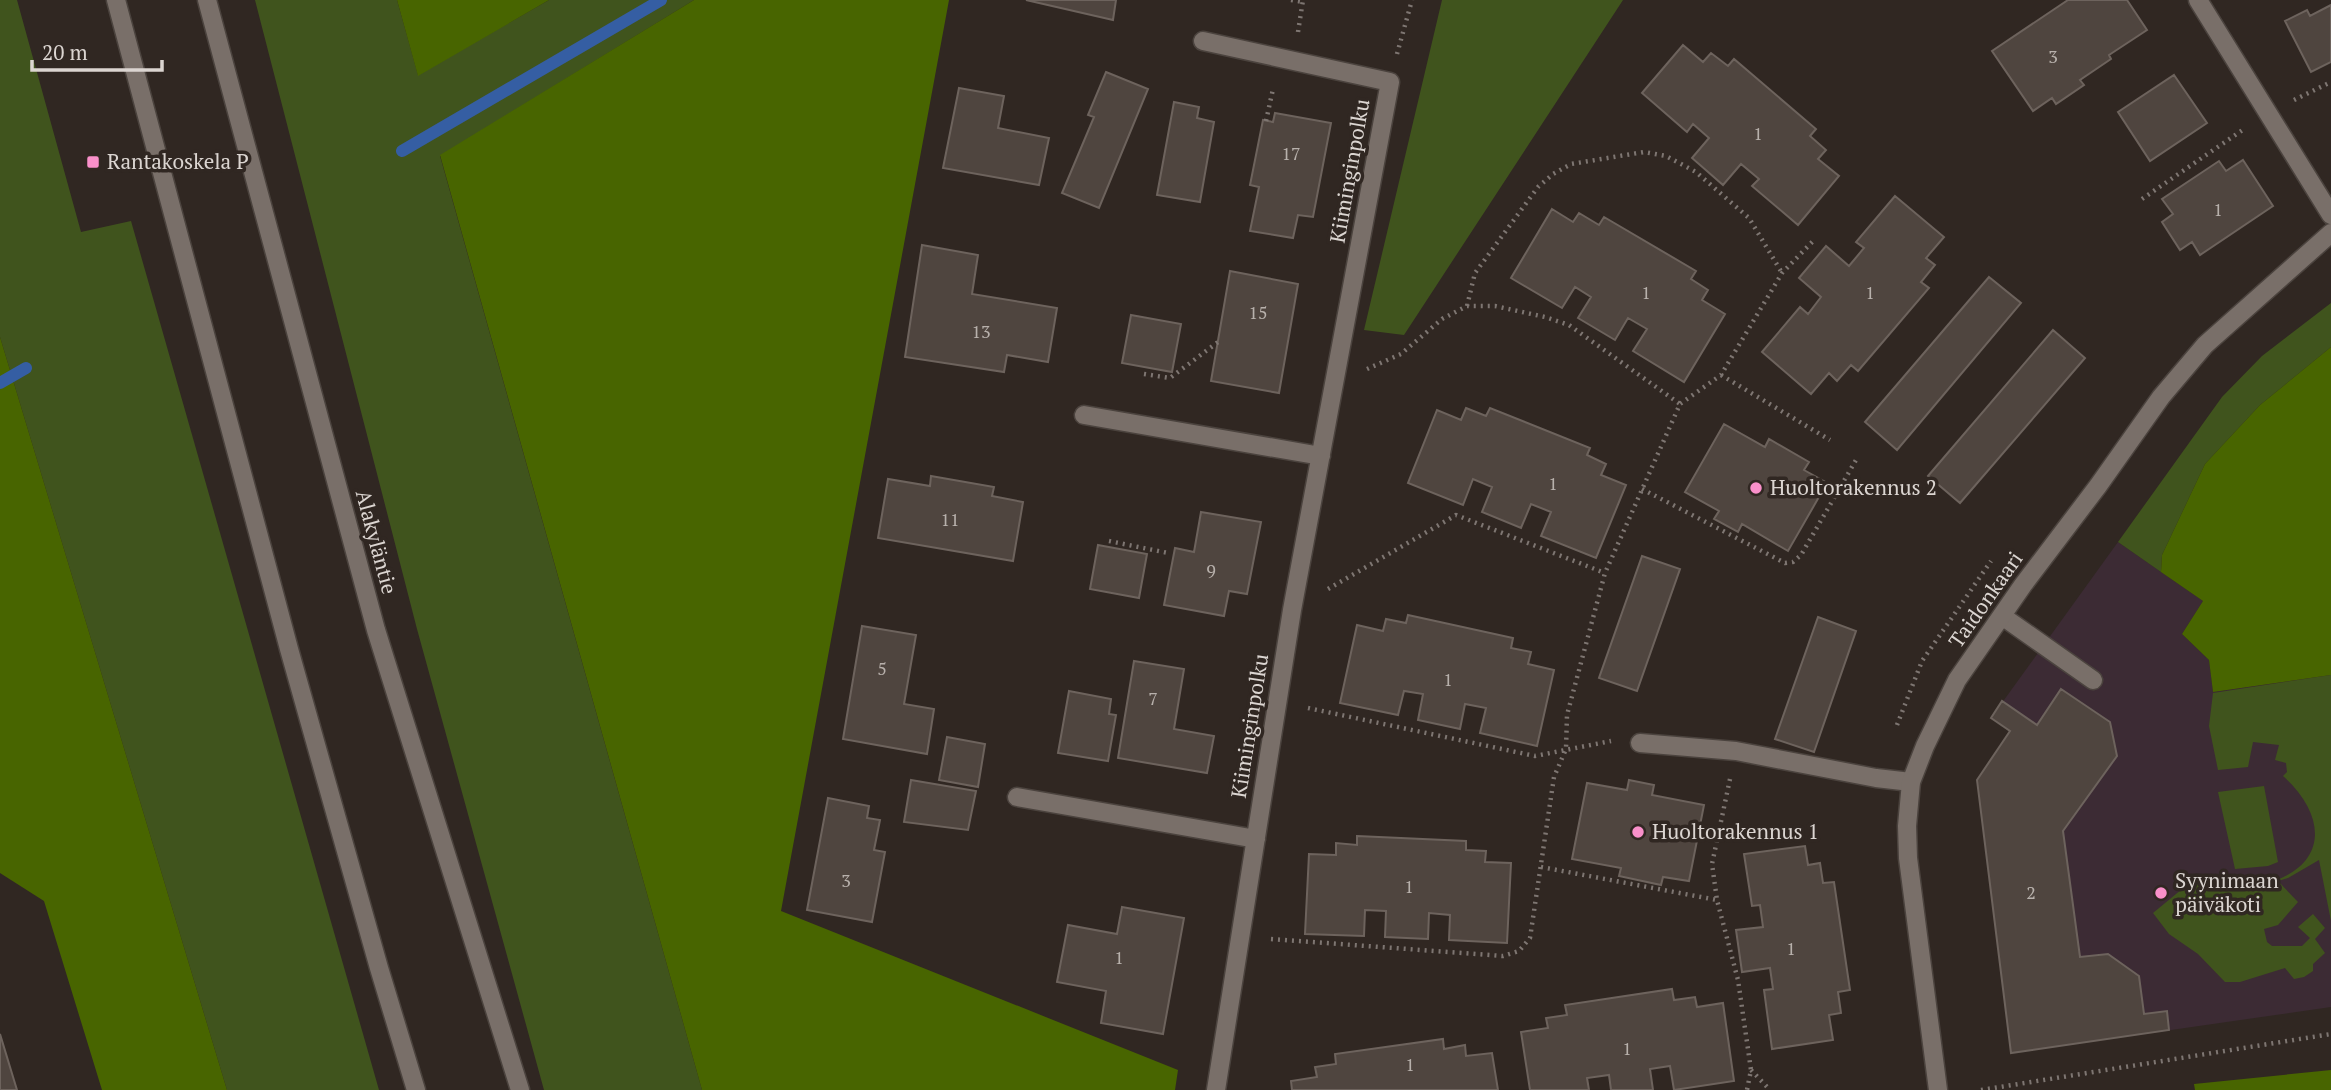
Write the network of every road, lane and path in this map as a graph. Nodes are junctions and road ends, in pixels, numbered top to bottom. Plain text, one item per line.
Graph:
1 (116, 0) edge
2 (207, 0) edge
3 (1291, 0) edge
4 (1412, 0) edge
5 (2198, 0) edge
6 (1303, 2) dead end
7 (1203, 41) dead end
8 (1390, 82) junction
9 (2331, 82) edge
10 (2267, 114) junction
11 (2142, 199) dead end
12 (2331, 215) edge
13 (2331, 233) edge
14 (1815, 239) dead end
15 (1782, 273) junction
16 (1467, 306) junction
17 (1218, 342) dead end
18 (1144, 374) dead end
19 (1721, 375) junction
20 (1335, 383) junction
21 (1680, 404) junction
22 (1084, 415) dead end
23 (1830, 440) dead end
24 (1321, 456) junction
25 (1856, 460) dead end
26 (1642, 489) junction
27 (1109, 541) dead end
28 (1168, 553) dead end
29 (1605, 573) junction
30 (1292, 610) junction
31 (2002, 616) junction
32 (2093, 680) dead end
33 (1277, 701) junction
34 (1640, 743) joint
35 (1566, 749) junction
36 (1736, 751) junction
37 (1912, 782) junction
38 (1017, 797) dead end
39 (1256, 839) junction
40 (1541, 867) junction
41 (1717, 900) junction
42 (1241, 937) junction
43 (2331, 1034) edge
44 (1751, 1070) junction
45 (416, 1090) edge
46 (520, 1090) edge
47 (1216, 1090) edge
48 (1747, 1090) edge
49 (1770, 1090) edge
50 (1938, 1090) edge
51 (1981, 1090) edge

1 - 45 street
2 - 46 street, Alakyläntie
3 - 6 path
4 - 8 path
5 - 10 street
7 - 8 street, Kiiminginpolku
8 - 20 street, Kiiminginpolku
9 - 10 path
10 - 11 path
10 - 12 street
13 - 31 street, Taidonkaari
14 - 15 path
15 - 16 path
15 - 19 path
16 - 20 path
16 - 21 path
17 - 18 path
19 - 21 path
19 - 23 path
20 - 24 street, Kiiminginpolku
21 - 26 path
22 - 24 street
24 - 30 street, Kiiminginpolku
25 - 26 path
26 - 29 path
27 - 28 path
29 - 30 path
29 - 35 path
30 - 33 street, Kiiminginpolku
31 - 32 street
31 - 37 street, Taidonkaari
33 - 35 path
33 - 39 street, Kiiminginpolku
34 - 35 path
34 - 36 street
35 - 40 path
36 - 37 street
36 - 41 path
37 - 50 street, Taidonkaari
38 - 39 street
39 - 42 street, Kiiminginpolku
40 - 41 path
40 - 42 path
41 - 44 path
42 - 47 street, Kiiminginpolku
43 - 51 path
44 - 48 path
44 - 49 path

